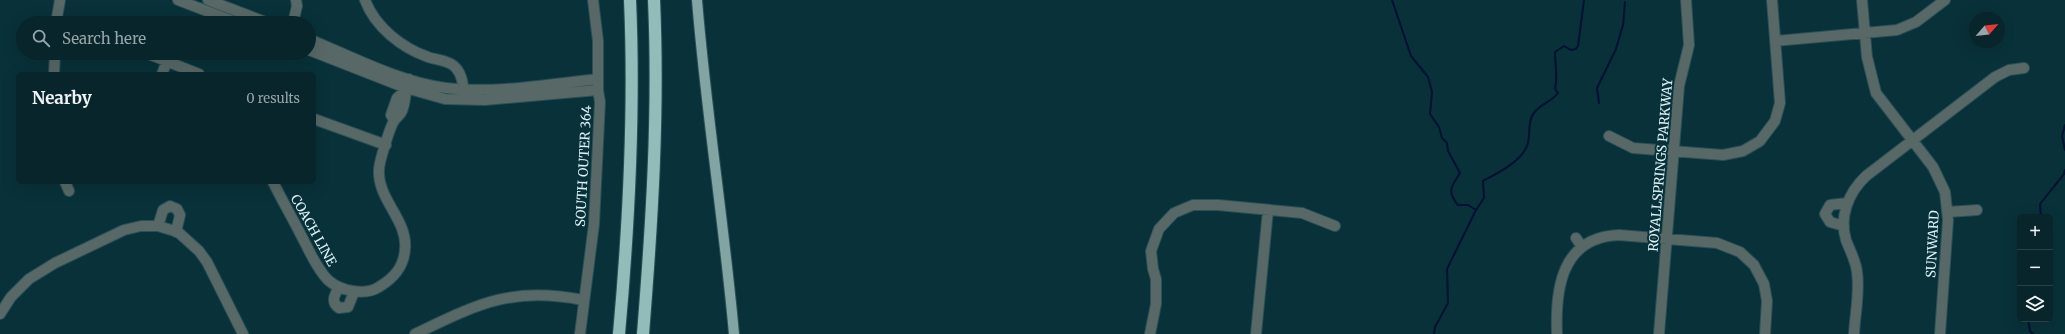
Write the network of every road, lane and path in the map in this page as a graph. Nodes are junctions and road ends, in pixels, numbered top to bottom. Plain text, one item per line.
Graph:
1 (60, 0) edge
2 (178, 0) edge
3 (208, 0) edge
4 (365, 0) edge
5 (593, 0) edge
6 (630, 0) edge
7 (654, 0) edge
8 (697, 0) edge
9 (1686, 0) edge
10 (1772, 0) edge
11 (1862, 0) edge
12 (1945, 0) edge
13 (296, 1) edge
14 (57, 16) edge
15 (220, 16) edge
16 (250, 16) edge
17 (288, 16) edge
18 (295, 16) edge
19 (1864, 32) junction
20 (1776, 41) junction
21 (316, 42) edge
22 (316, 53) edge
23 (55, 60) edge
24 (167, 61) joint
25 (2024, 68) dead end
26 (54, 72) edge
27 (163, 72) edge
28 (194, 72) edge
29 (598, 79) junction
30 (406, 86) junction
31 (464, 89) junction
32 (598, 90) junction
33 (464, 100) junction
34 (316, 120) edge
35 (1609, 136) dead end
36 (1912, 141) junction
37 (386, 145) junction
38 (1673, 151) junction
39 (274, 184) edge
40 (1847, 202) junction
41 (1268, 210) junction
42 (1977, 210) dead end
43 (1948, 212) junction
44 (158, 226) junction
45 (1335, 226) dead end
46 (1844, 226) junction
47 (176, 232) junction
48 (1576, 238) dead end
49 (1666, 238) junction
50 (1582, 247) junction
51 (339, 286) junction
52 (354, 292) junction
53 (583, 300) junction
54 (0, 314) edge
55 (243, 334) edge
56 (415, 334) edge
57 (580, 334) edge
58 (619, 334) edge
59 (643, 334) edge
60 (734, 334) edge
61 (1150, 334) edge
62 (1256, 334) edge
63 (1557, 334) edge
64 (1659, 334) edge
65 (1765, 334) edge
66 (1854, 334) edge
67 (1940, 334) edge

1 - 14 street
2 - 15 street
3 - 16 street
4 - 31 street
5 - 29 street, SOUTH OUTER 364
6 - 58 highway
7 - 59 highway
8 - 60 main road
9 - 38 street, ROYALLSPRINGS PARKWAY
10 - 20 street
11 - 19 street, SUNWARD
12 - 19 street
13 - 17 street
13 - 18 street
19 - 20 street
19 - 36 street, SUNWARD
20 - 38 street
21 - 30 street
22 - 30 street
23 - 26 street
24 - 27 street
24 - 28 street
25 - 36 street
29 - 31 street
29 - 32 street, SOUTH OUTER 364
30 - 31 street
30 - 33 street
30 - 37 street, COACH LINE
31 - 33 street
32 - 33 street
32 - 53 street, SOUTH OUTER 364
34 - 37 street
35 - 38 street
36 - 40 street
36 - 43 street, SUNWARD
37 - 52 street, COACH LINE
38 - 49 street, ROYALLSPRINGS PARKWAY
39 - 51 street, COACH LINE
40 - 46 street
40 - 46 street
41 - 45 street
41 - 61 street
41 - 62 street
42 - 43 street
43 - 67 street, SUNWARD
44 - 47 street
44 - 47 street
44 - 54 street
46 - 66 street
47 - 55 street
48 - 50 street
49 - 50 street
49 - 64 street, ROYALLSPRINGS PARKWAY
49 - 65 street
50 - 63 street
51 - 52 street, COACH LINE
51 - 52 street
53 - 56 street
53 - 57 street, SOUTH OUTER 364

